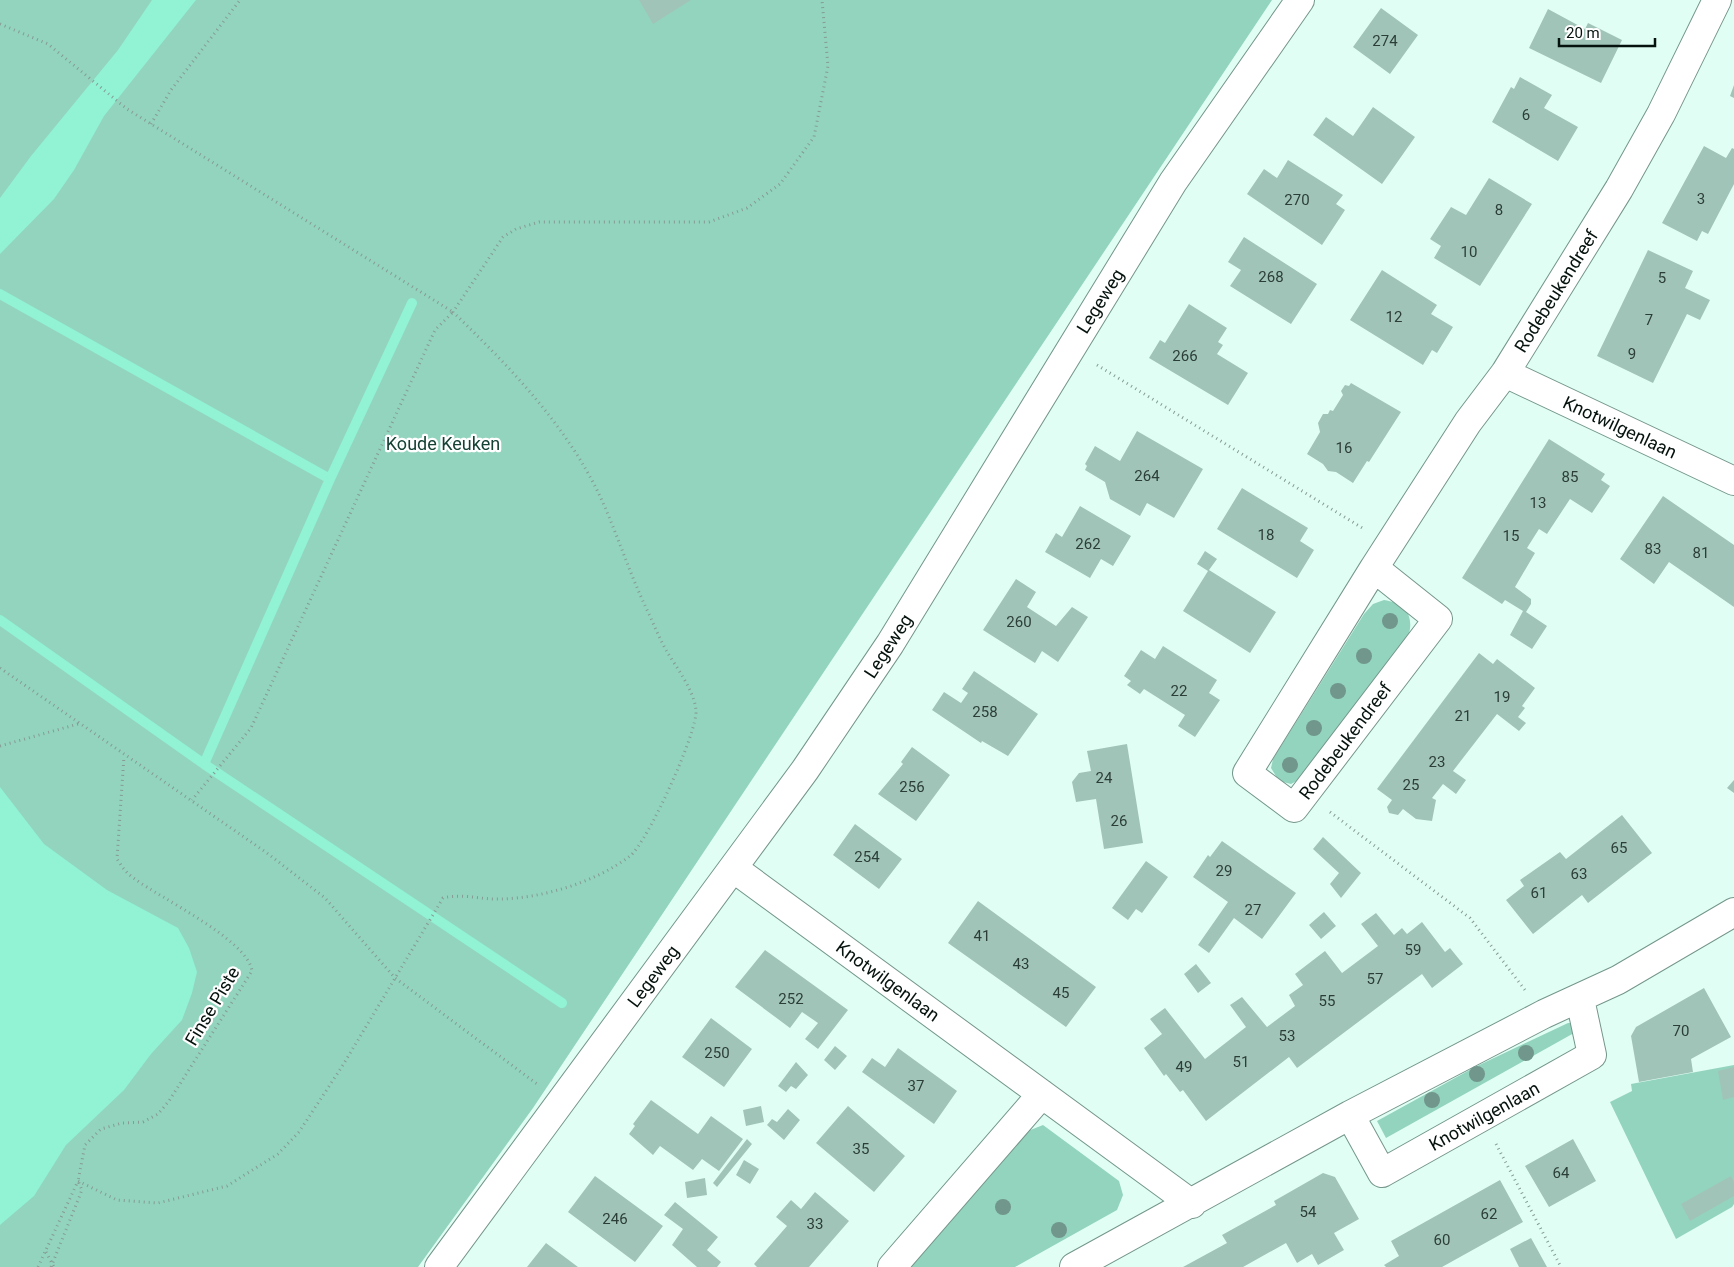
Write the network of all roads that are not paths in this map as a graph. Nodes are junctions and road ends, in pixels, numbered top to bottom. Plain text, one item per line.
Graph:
1 (1300, 0) edge
2 (1717, 0) edge
3 (1505, 373) junction
4 (1734, 482) edge
5 (1374, 568) junction
6 (734, 868) junction
7 (1734, 912) edge
8 (1580, 999) junction
9 (1042, 1094) junction
10 (1350, 1115) junction
11 (1192, 1204) junction
12 (439, 1267) edge
13 (892, 1267) edge
14 (1074, 1267) edge

1 - 6 street, Legeweg
2 - 3 street, Rodebeukendreef
3 - 4 street, Knotwilgenlaan
3 - 5 street, Rodebeukendreef
5 - 5 street, Rodebeukendreef
6 - 9 street, Knotwilgenlaan
6 - 12 street, Legeweg
7 - 8 street
8 - 10 street
8 - 10 street, Knotwilgenlaan
9 - 11 street, Knotwilgenlaan
9 - 13 street
10 - 11 street
11 - 14 street

